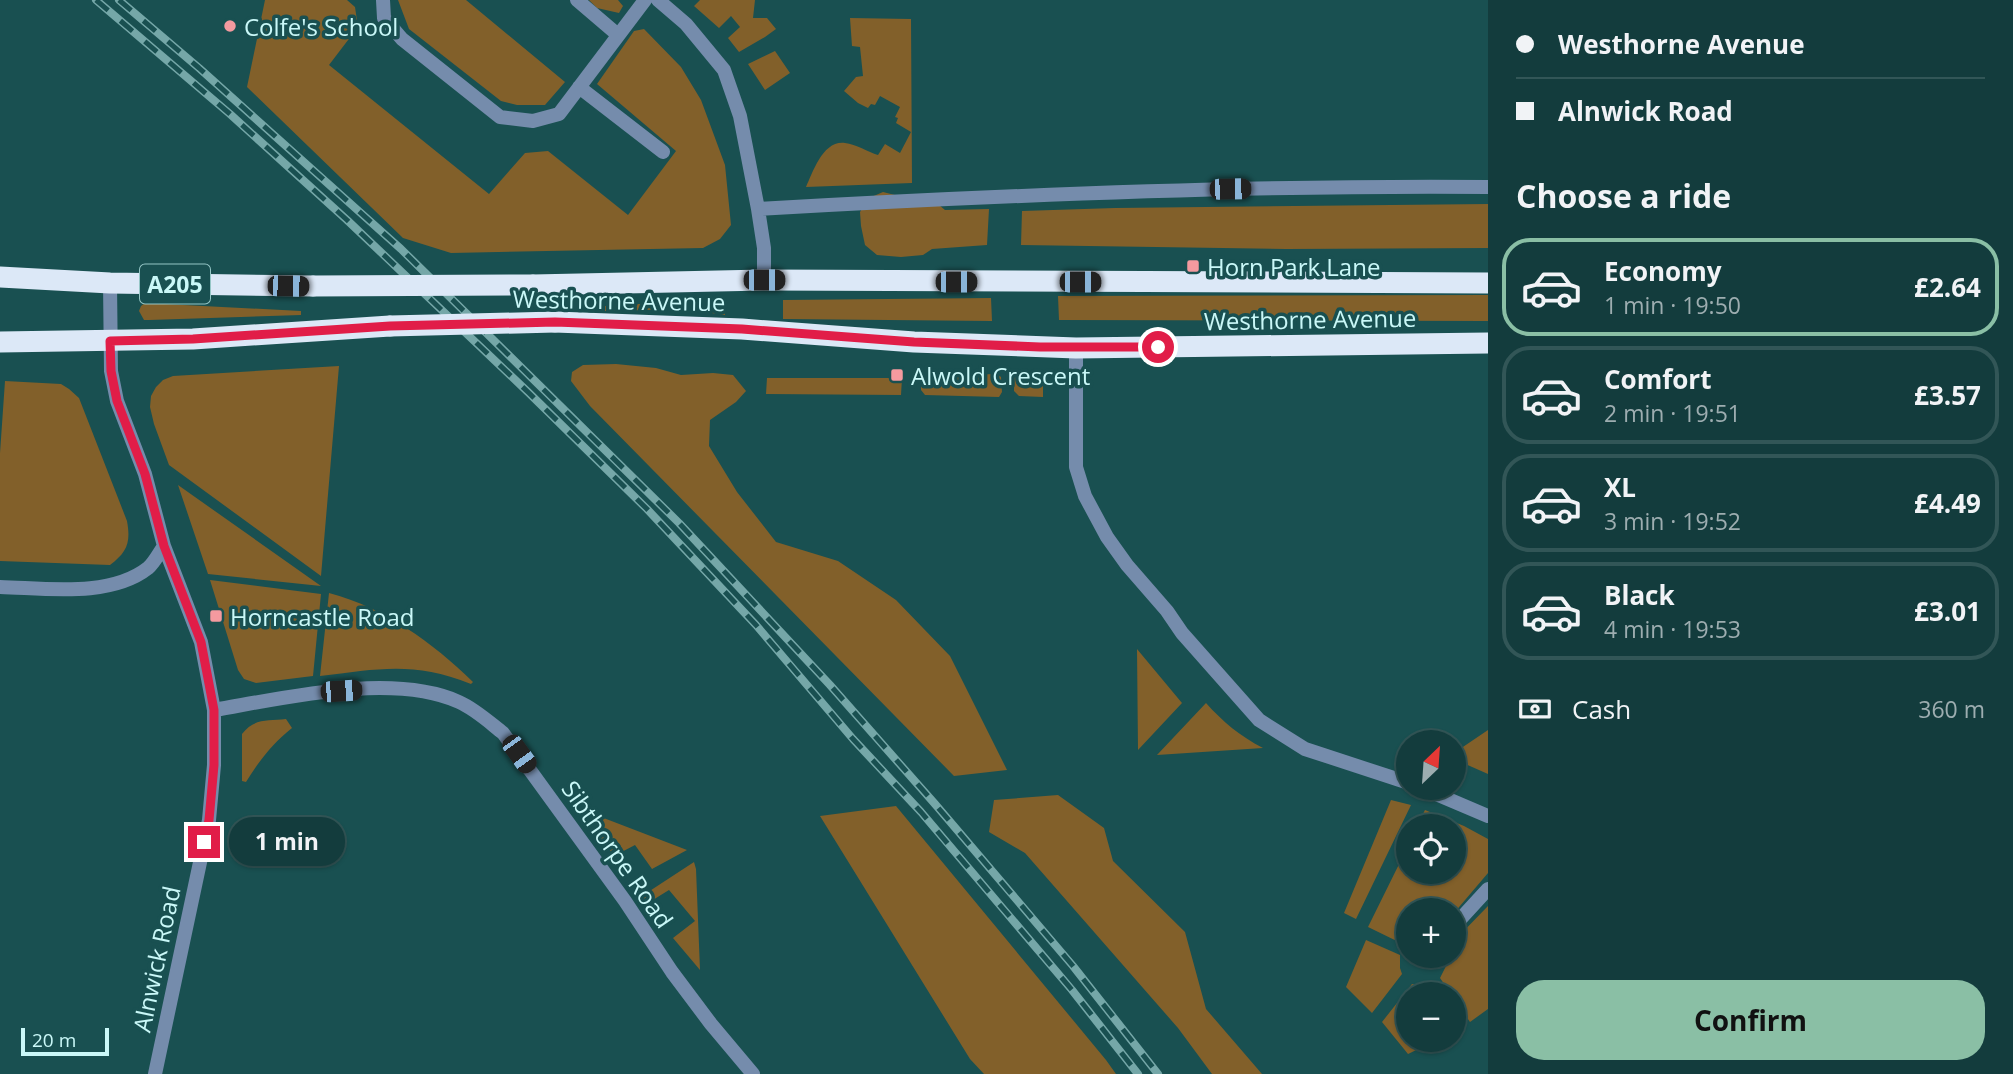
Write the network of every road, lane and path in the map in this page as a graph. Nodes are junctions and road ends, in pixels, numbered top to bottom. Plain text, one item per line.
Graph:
1 (383, 0) edge
2 (577, 0) edge
3 (645, 0) edge
4 (657, 0) edge
5 (618, 35) junction
6 (579, 87) junction
7 (663, 152) dead end
8 (1488, 187) edge
9 (758, 209) junction
10 (0, 277) edge
11 (764, 280) junction
12 (110, 283) junction
13 (1488, 284) edge
14 (110, 341) junction
15 (0, 342) edge
16 (1488, 343) edge
17 (1076, 348) junction
18 (164, 546) junction
19 (0, 587) edge
20 (214, 710) junction
21 (1396, 779) edge
22 (1450, 800) edge
23 (1488, 816) edge
24 (1488, 889) edge
25 (1466, 913) edge
26 (155, 1074) edge
27 (753, 1074) edge

1 - 6 street
2 - 5 street
3 - 5 street
4 - 9 street
5 - 6 street
6 - 7 street
8 - 9 street
9 - 11 street
10 - 12 highway, Westhorne Avenue / A205
11 - 12 highway, Westhorne Avenue / A205, bridge
11 - 13 highway, Westhorne Avenue / A205
12 - 14 street, Alnwick Road
14 - 15 highway, Westhorne Avenue / A205
14 - 17 highway, Westhorne Avenue / A205, bridge
14 - 18 street, Alnwick Road
16 - 17 highway, Westhorne Avenue / A205
17 - 21 street
18 - 19 street
18 - 20 street, Alnwick Road
20 - 26 street, Alnwick Road
20 - 27 street, Sibthorpe Road
22 - 23 street
24 - 25 street

